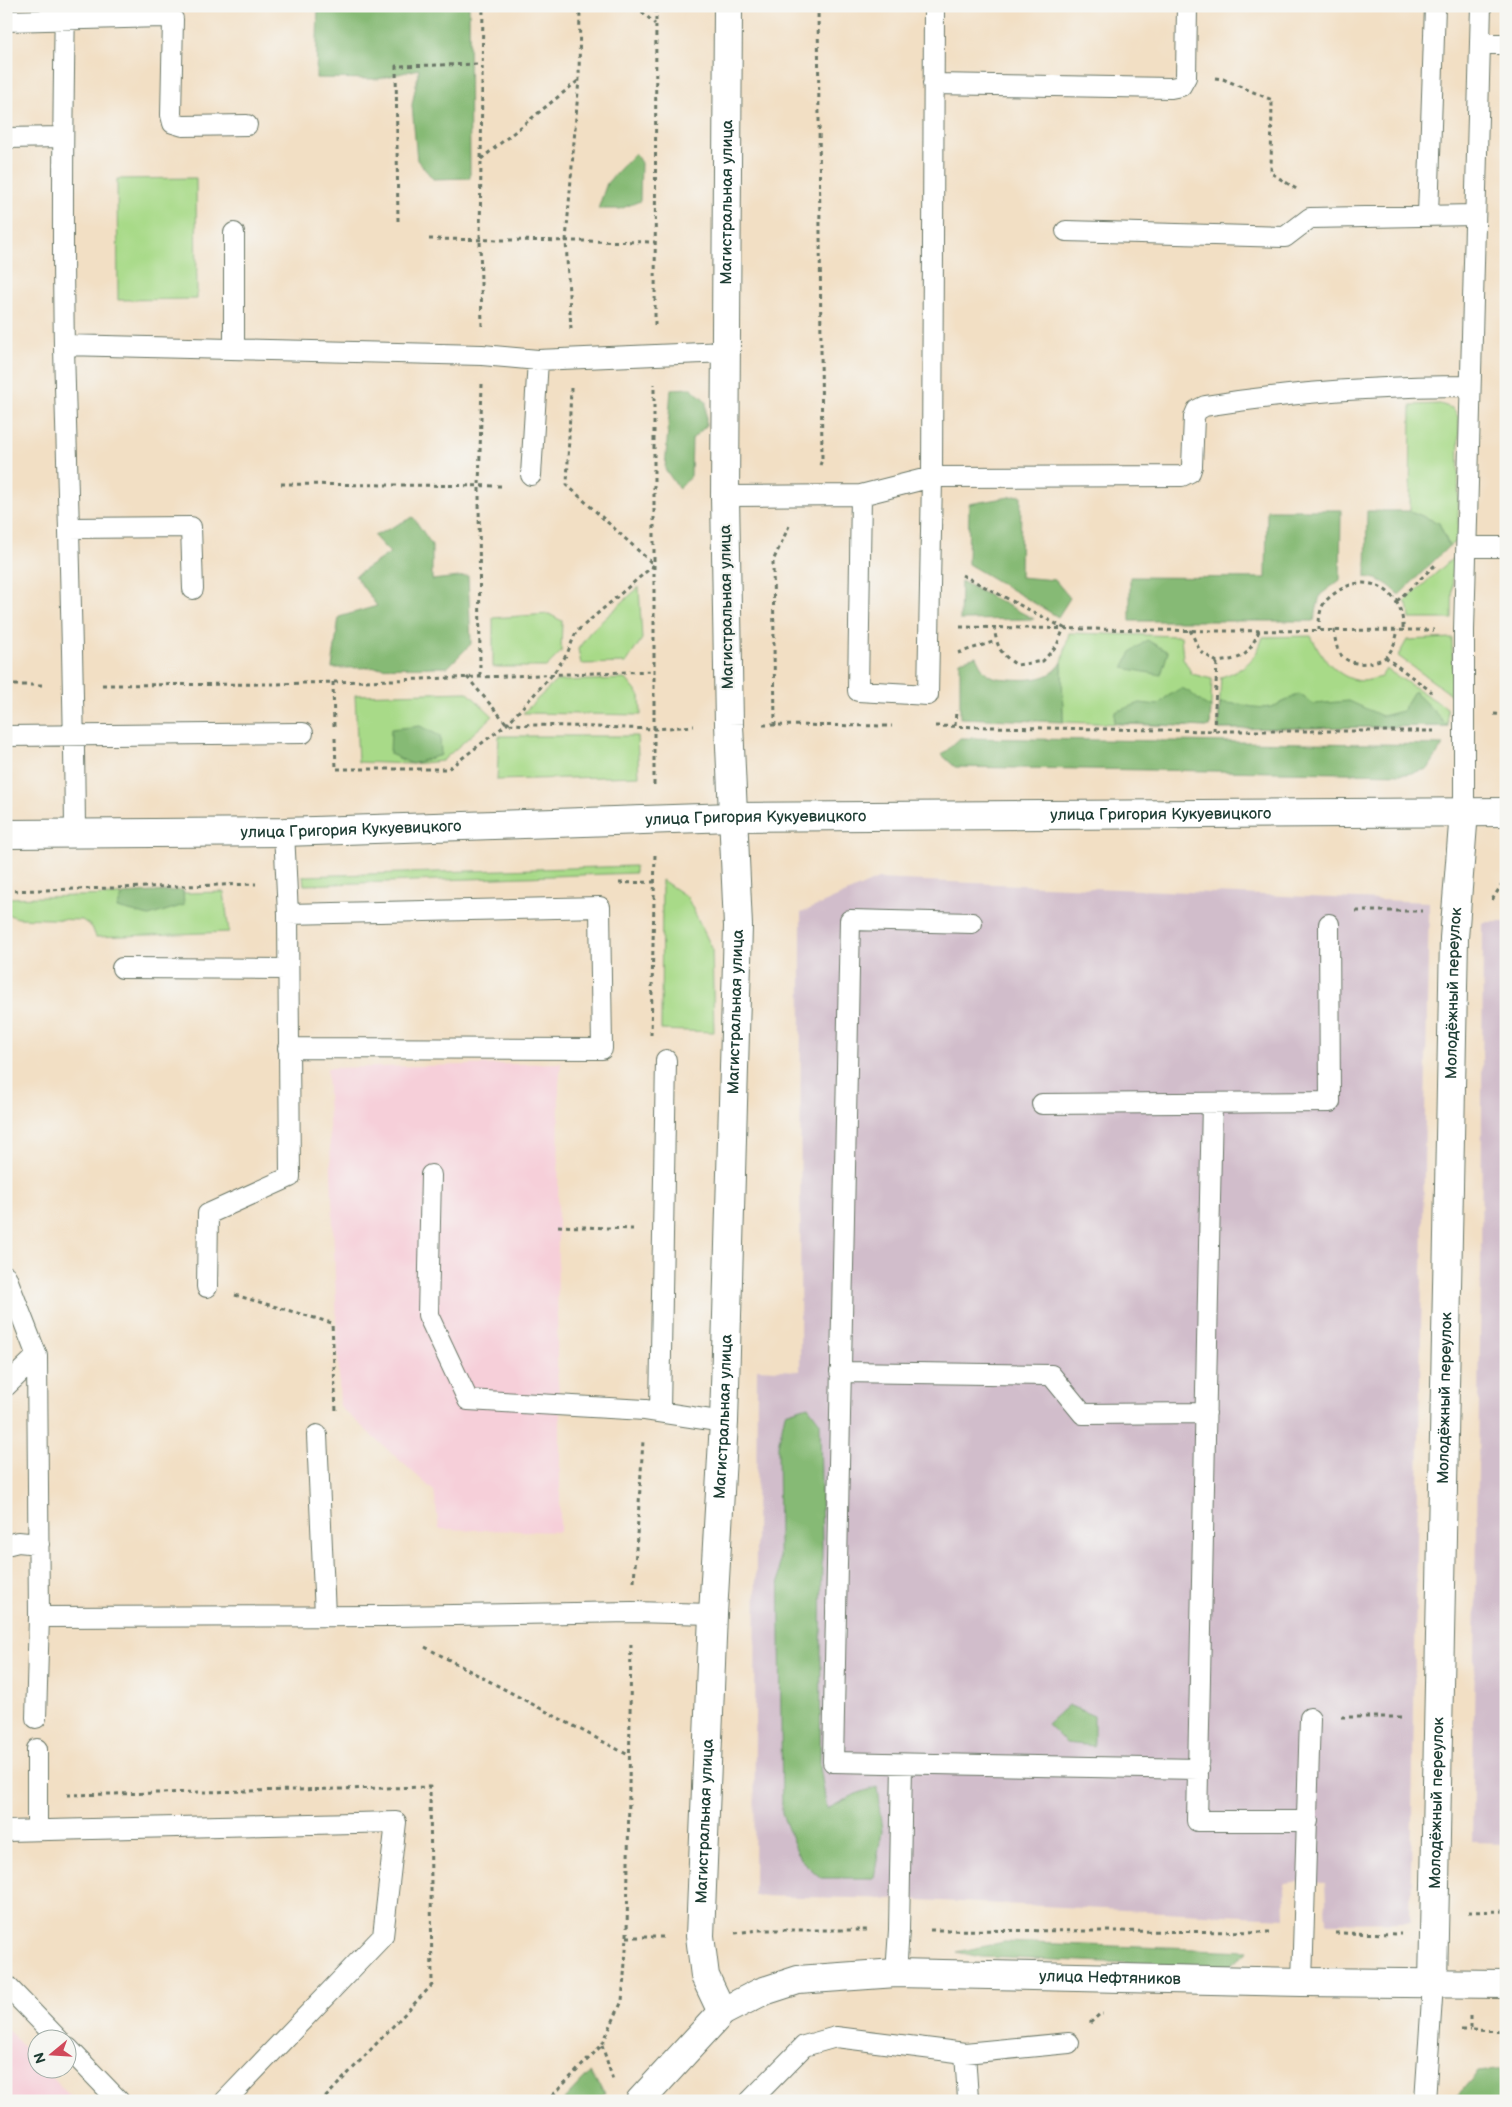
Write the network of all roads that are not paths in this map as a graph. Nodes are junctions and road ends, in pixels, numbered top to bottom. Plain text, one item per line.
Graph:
1 (728, 6) edge
2 (934, 6) edge
3 (1187, 6) edge
4 (1435, 6) edge
5 (1481, 6) edge
6 (64, 13) edge
7 (6, 22) edge
8 (1480, 44) junction
9 (1506, 44) edge
10 (933, 84) junction
11 (247, 125) dead end
12 (62, 137) junction
13 (6, 138) edge
14 (1428, 215) junction
15 (1475, 216) junction
16 (1066, 231) dead end
17 (234, 233) dead end
18 (64, 345) junction
19 (234, 348) junction
20 (726, 352) junction
21 (538, 360) junction
22 (1470, 386) junction
23 (532, 475) dead end
24 (932, 477) junction
25 (861, 495) junction
26 (725, 496) junction
27 (69, 528) junction
28 (1467, 547) junction
29 (1506, 547) edge
30 (193, 589) dead end
31 (303, 733) dead end
32 (6, 736) edge
33 (74, 737) junction
34 (1464, 812) junction
35 (1506, 812) edge
36 (732, 817) junction
37 (284, 832) junction
38 (75, 833) junction
39 (6, 834) edge
40 (288, 914) junction
41 (972, 923) dead end
42 (1329, 924) road end
43 (122, 968) dead end
44 (288, 969) junction
45 (288, 1048) junction
46 (666, 1060) dead end
47 (1212, 1102) junction
48 (1042, 1104) dead end
49 (431, 1175) dead end
50 (6, 1276) edge
51 (207, 1287) road end
52 (37, 1356) junction
53 (840, 1372) junction
54 (6, 1386) edge
55 (660, 1411) junction
56 (1206, 1413) junction
57 (724, 1422) junction
58 (317, 1435) road end
59 (39, 1544) junction
60 (6, 1545) edge
61 (713, 1614) junction
62 (325, 1615) junction
63 (39, 1617) junction
64 (36, 1718) dead end
65 (1310, 1718) dead end
66 (36, 1749) dead end
67 (902, 1764) junction
68 (1199, 1769) junction
69 (1308, 1821) junction
70 (37, 1830) junction
71 (6, 1831) edge
72 (896, 1973) junction
73 (1302, 1982) junction
74 (1432, 1984) junction
75 (1506, 1984) edge
76 (6, 1985) edge
77 (722, 2012) junction
78 (50, 2030) edge
79 (1069, 2043) road end
80 (965, 2053) junction
81 (78, 2058) edge
82 (119, 2101) edge
83 (225, 2101) edge
84 (640, 2101) edge
85 (750, 2101) edge
86 (970, 2101) edge
87 (1425, 2101) edge

1 - 20 street, Магистральная улица
2 - 10 lane
3 - 10 lane
4 - 14 lane
5 - 8 lane
6 - 7 lane
6 - 11 lane
6 - 12 lane
8 - 9 lane
8 - 15 lane
10 - 24 lane
12 - 13 lane
12 - 18 lane
14 - 15 lane
14 - 16 lane
15 - 22 lane
17 - 19 lane
18 - 19 lane
18 - 27 lane
19 - 21 lane
20 - 21 lane
20 - 26 street, Магистральная улица
21 - 23 lane
22 - 24 lane
22 - 28 lane
24 - 25 lane
24 - 25 lane
25 - 26 lane
26 - 36 street, Магистральная улица
27 - 30 lane
27 - 33 lane
28 - 29 lane
28 - 34 lane
31 - 33 lane
32 - 33 lane
33 - 38 lane
34 - 35 street, улица Григория Кукуевицкого
34 - 36 street, улица Григория Кукуевицкого
34 - 74 street, Молодёжный переулок
36 - 37 street, улица Григория Кукуевицкого
36 - 57 street, Магистральная улица
37 - 38 street, улица Григория Кукуевицкого
37 - 40 lane
38 - 39 street, улица Григория Кукуевицкого
40 - 44 lane
40 - 45 lane
41 - 53 lane
42 - 47 lane
43 - 44 lane
44 - 45 lane
45 - 51 lane
46 - 55 lane
47 - 48 lane
47 - 56 lane
49 - 55 lane
50 - 52 lane
52 - 54 lane
52 - 59 lane
53 - 56 lane
53 - 67 lane
55 - 57 lane
56 - 68 lane
57 - 61 street, Магистральная улица
58 - 62 lane
59 - 60 lane
59 - 63 lane
61 - 62 lane
61 - 77 street, Магистральная улица
62 - 63 lane
63 - 64 lane
65 - 69 lane
66 - 70 lane
67 - 68 lane
67 - 72 lane
68 - 69 lane
69 - 73 lane
70 - 71 lane
70 - 83 lane
72 - 73 street, улица Нефтяников
72 - 77 street, улица Нефтяников
73 - 74 street, улица Нефтяников
74 - 75 street, улица Нефтяников
74 - 87 lane
76 - 78 lane
77 - 84 street
79 - 80 lane
80 - 85 lane
80 - 86 lane
81 - 82 lane

